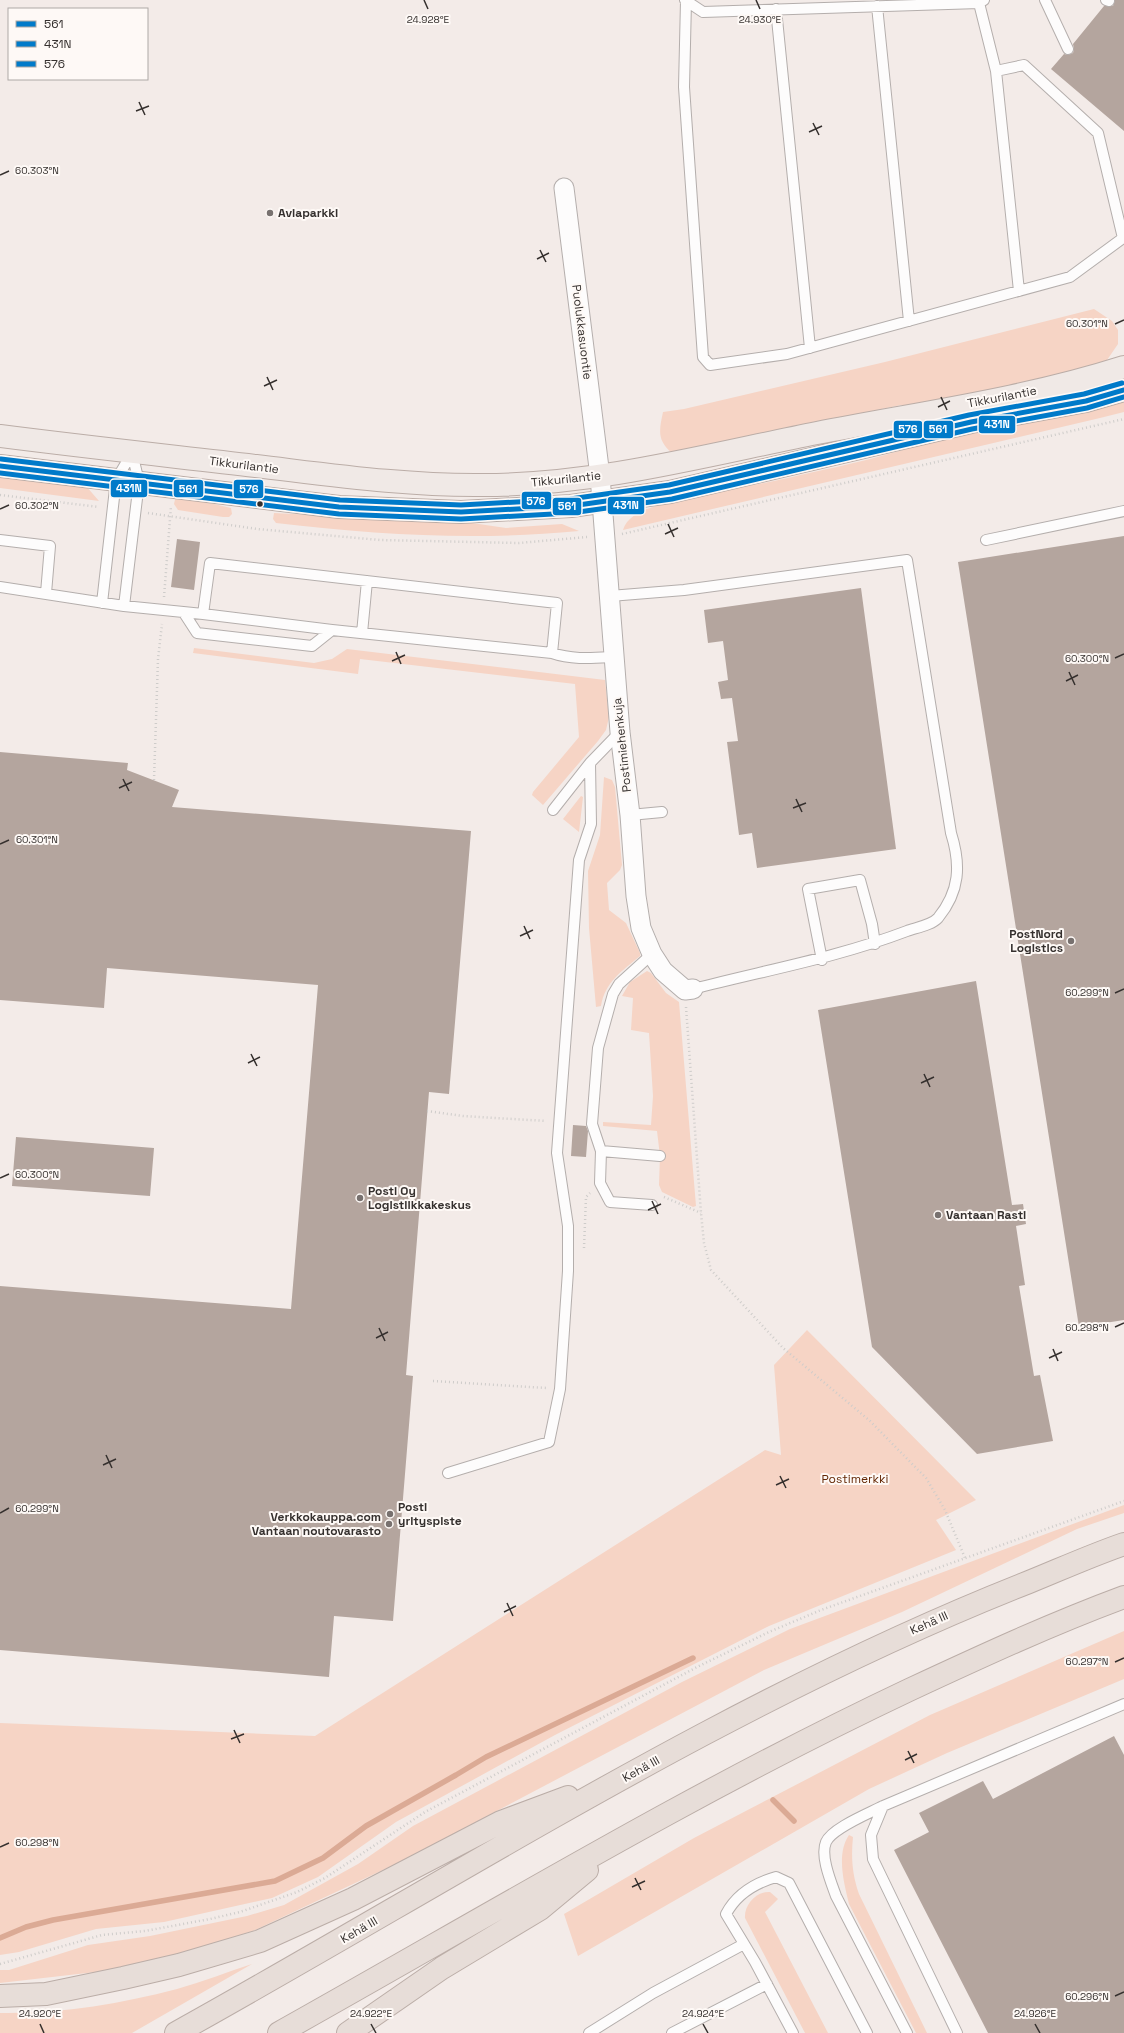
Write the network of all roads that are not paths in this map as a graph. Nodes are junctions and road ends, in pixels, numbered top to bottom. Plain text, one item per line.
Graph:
1 (686, 0) edge
2 (1045, 0) edge
3 (981, 1) edge
4 (877, 6) junction
5 (776, 9) junction
6 (1068, 49) dead end
7 (996, 71) junction
8 (564, 188) dead end
9 (1019, 291) junction
10 (909, 321) junction
11 (810, 348) junction
12 (1124, 367) edge
13 (1124, 390) edge
14 (0, 436) edge
15 (132, 453) junction
16 (0, 466) edge
17 (600, 476) junction
18 (116, 480) junction
19 (139, 482) junction
20 (603, 503) junction
21 (1124, 511) edge
22 (0, 540) edge
23 (986, 540) dead end
24 (367, 581) junction
25 (0, 586) edge
26 (46, 593) junction
27 (610, 596) junction
28 (102, 603) junction
29 (124, 606) junction
30 (184, 613) junction
31 (203, 614) junction
32 (332, 630) junction
33 (362, 633) junction
34 (552, 653) junction
35 (615, 657) junction
36 (620, 732) junction
37 (590, 763) junction
38 (553, 810) dead end
39 (662, 812) dead end
40 (630, 815) junction
41 (874, 944) junction
42 (652, 954) junction
43 (822, 960) junction
44 (693, 989) joint
45 (601, 1151) junction
46 (660, 1156) dead end
47 (652, 1205) road end
48 (448, 1473) dead end
49 (1124, 1544) edge
50 (1124, 1597) edge
51 (1124, 1704) edge
52 (645, 1766) junction
53 (883, 1806) junction
54 (631, 1834) junction
55 (744, 1944) junction
56 (767, 1984) junction
57 (0, 1996) edge
58 (176, 2033) edge
59 (280, 2033) edge
60 (348, 2033) edge
61 (588, 2033) edge
62 (672, 2033) edge
63 (793, 2033) edge
64 (867, 2033) edge
65 (906, 2033) edge
66 (957, 2033) edge

1 - 5 lane
1 - 11 lane
2 - 6 lane
3 - 4 lane
3 - 7 lane
4 - 5 lane
4 - 10 lane
5 - 11 lane
7 - 9 lane
7 - 9 lane
8 - 17 street, Puolukkasuontie
9 - 10 lane
10 - 11 lane
12 - 17 main road, Tikkurilantie
13 - 20 main road, Tikkurilantie
14 - 15 main road, Tikkurilantie
15 - 17 main road, Tikkurilantie
15 - 18 lane
15 - 19 lane
16 - 18 main road, Tikkurilantie
17 - 20 street, Postimiehenkuja
18 - 19 main road, Tikkurilantie
18 - 28 lane
19 - 20 main road, Tikkurilantie
19 - 29 lane
20 - 27 street, Postimiehenkuja
21 - 23 lane
22 - 26 lane
24 - 31 lane
24 - 33 lane
24 - 34 lane
25 - 26 lane
26 - 28 lane
27 - 35 street, Postimiehenkuja
27 - 41 lane
28 - 29 lane
29 - 30 lane
30 - 31 lane
30 - 32 lane
31 - 32 lane
32 - 33 lane
33 - 34 lane
34 - 35 lane
35 - 36 street, Postimiehenkuja
36 - 37 lane
36 - 40 street, Postimiehenkuja
37 - 38 lane
37 - 48 lane
39 - 40 lane
40 - 42 street, Postimiehenkuja
41 - 43 lane
41 - 43 lane
42 - 44 street, Postimiehenkuja
42 - 45 lane
43 - 44 lane
45 - 46 lane
45 - 47 lane
49 - 52 highway, Kehä III
50 - 54 highway
51 - 53 lane
52 - 57 highway
52 - 58 highway, Kehä III
53 - 65 lane
53 - 66 lane
54 - 59 highway
54 - 60 highway
55 - 56 lane
55 - 61 lane
55 - 64 lane
56 - 62 lane
56 - 63 lane

